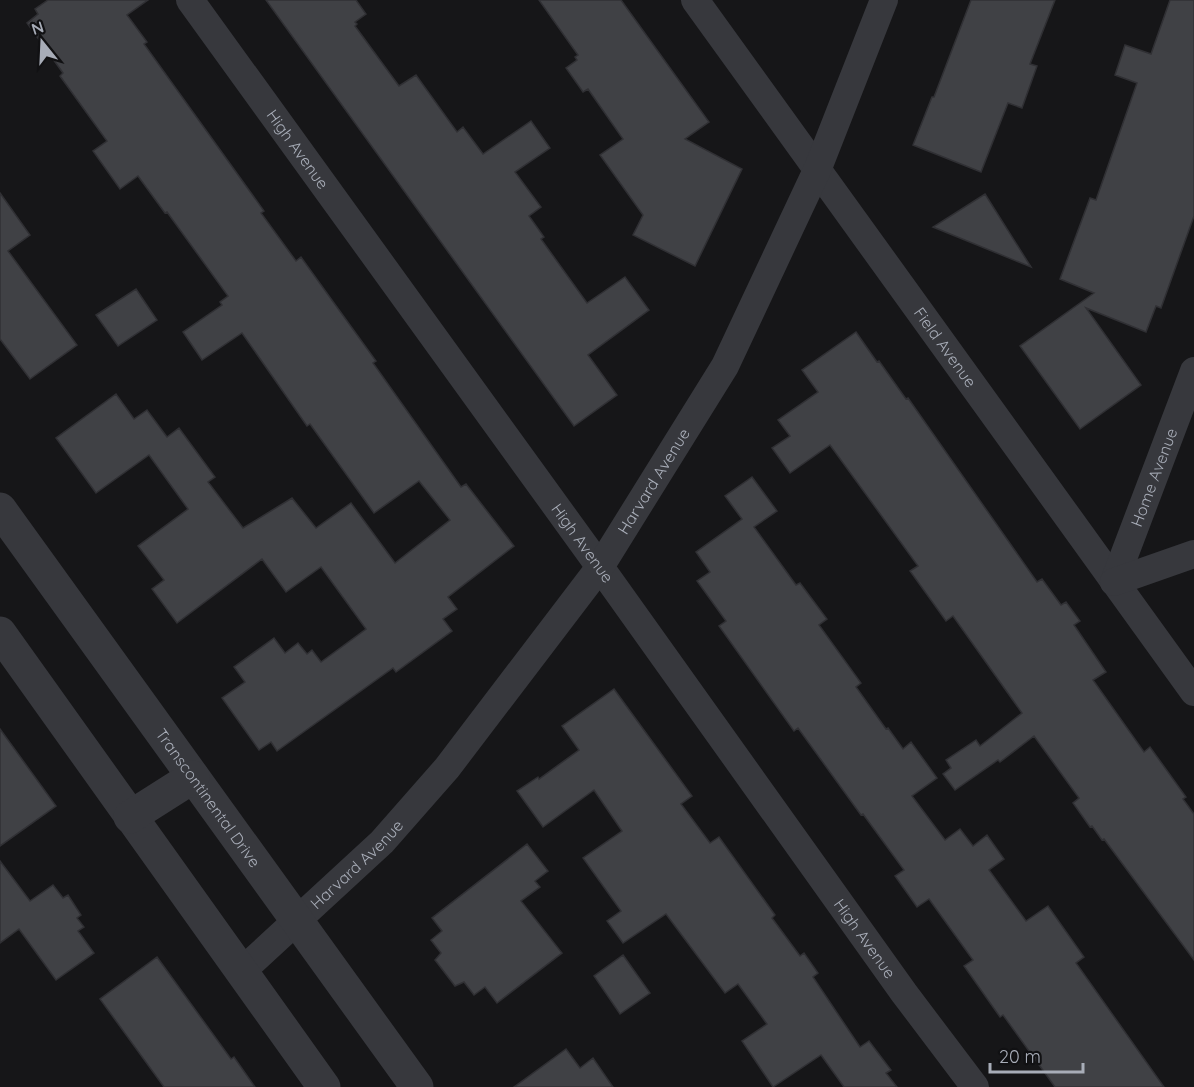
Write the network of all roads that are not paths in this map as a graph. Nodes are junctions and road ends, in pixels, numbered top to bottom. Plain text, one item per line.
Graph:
1 (190, 0) edge
2 (695, 0) edge
3 (884, 0) edge
4 (818, 168) junction
5 (1194, 371) edge
6 (0, 509) edge
7 (1194, 554) edge
8 (600, 567) junction
9 (1114, 582) junction
10 (0, 633) edge
11 (1194, 693) edge
12 (193, 777) junction
13 (130, 817) junction
14 (296, 920) junction
15 (241, 972) junction
16 (324, 1087) edge
17 (417, 1087) edge
18 (975, 1087) edge

1 - 8 street, High Avenue
2 - 4 street, Field Avenue
3 - 4 street, Harvard Avenue
4 - 8 street, Harvard Avenue
4 - 9 street, Field Avenue
5 - 9 street, Home Avenue
6 - 12 street, Transcontinental Drive
7 - 9 street
8 - 14 street, Harvard Avenue
8 - 18 street, High Avenue
9 - 11 street, Field Avenue
10 - 13 street
12 - 13 street
12 - 14 street, Transcontinental Drive
13 - 15 street
14 - 15 street, Harvard Avenue
14 - 17 street, Transcontinental Drive
15 - 16 street

